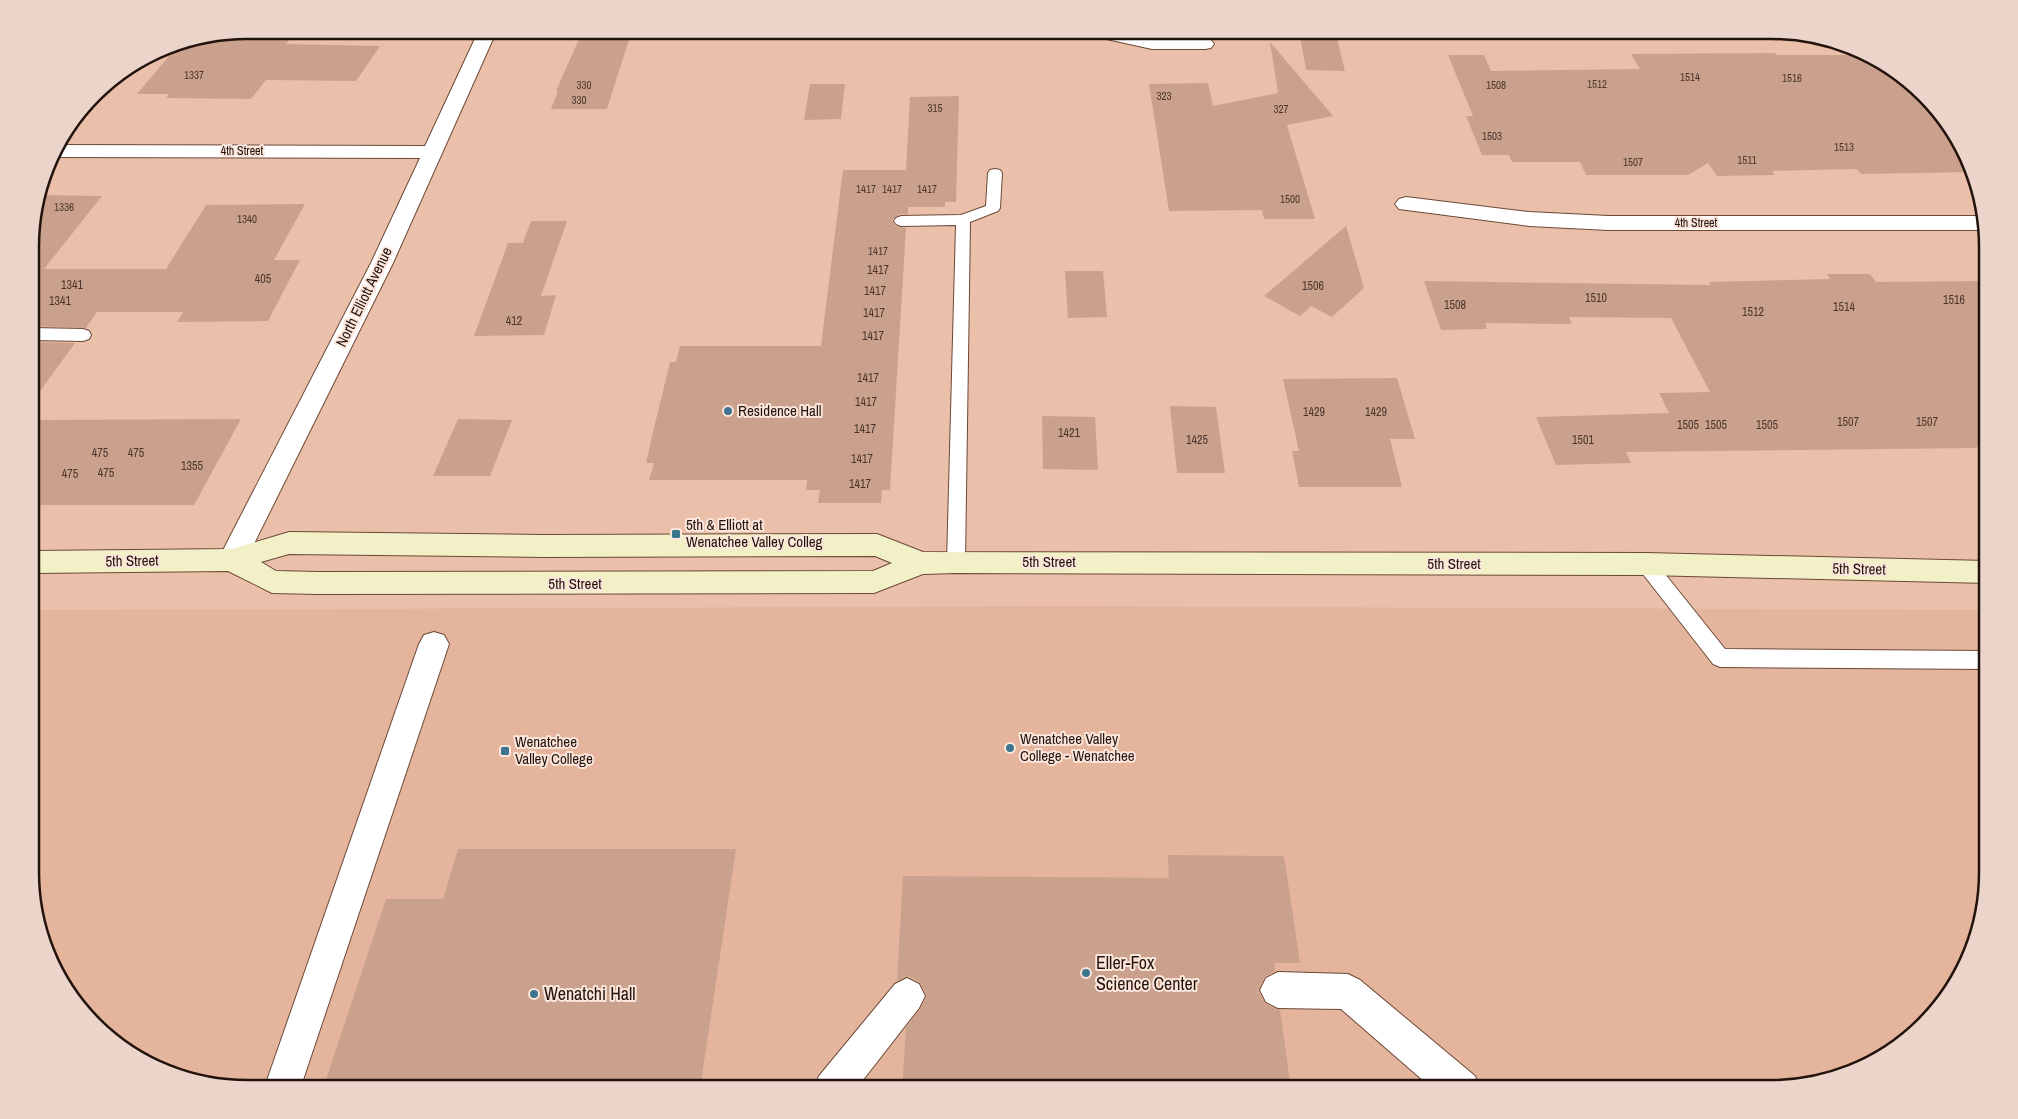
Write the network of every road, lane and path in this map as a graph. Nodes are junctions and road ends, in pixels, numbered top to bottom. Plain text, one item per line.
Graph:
1 (484, 39) edge
2 (1130, 39) edge
3 (1205, 44) dead end
4 (62, 151) edge
5 (432, 152) junction
6 (995, 173) dead end
7 (1406, 204) dead end
8 (964, 220) junction
9 (901, 221) dead end
10 (1977, 223) edge
11 (39, 334) edge
12 (83, 335) dead end
13 (232, 560) junction
14 (39, 562) edge
15 (956, 562) junction
16 (921, 563) junction
17 (1646, 564) junction
18 (1979, 574) edge
19 (434, 644) dead end
20 (1979, 660) edge
21 (1278, 990) dead end
22 (908, 996) dead end
23 (285, 1080) edge
24 (839, 1080) edge
25 (1451, 1080) edge

1 - 5 street, North Elliott Avenue
2 - 3 street
4 - 5 street, 4th Street
5 - 13 street, North Elliott Avenue
6 - 8 lane
7 - 10 street, 4th Street
8 - 9 lane
8 - 15 lane
11 - 12 lane
13 - 14 main road, 5th Street
13 - 16 main road, 5th Street
13 - 16 main road, 5th Street
15 - 16 main road, 5th Street
15 - 17 main road, 5th Street
17 - 18 main road, 5th Street
17 - 20 lane
19 - 23 street
21 - 25 street
22 - 24 street

